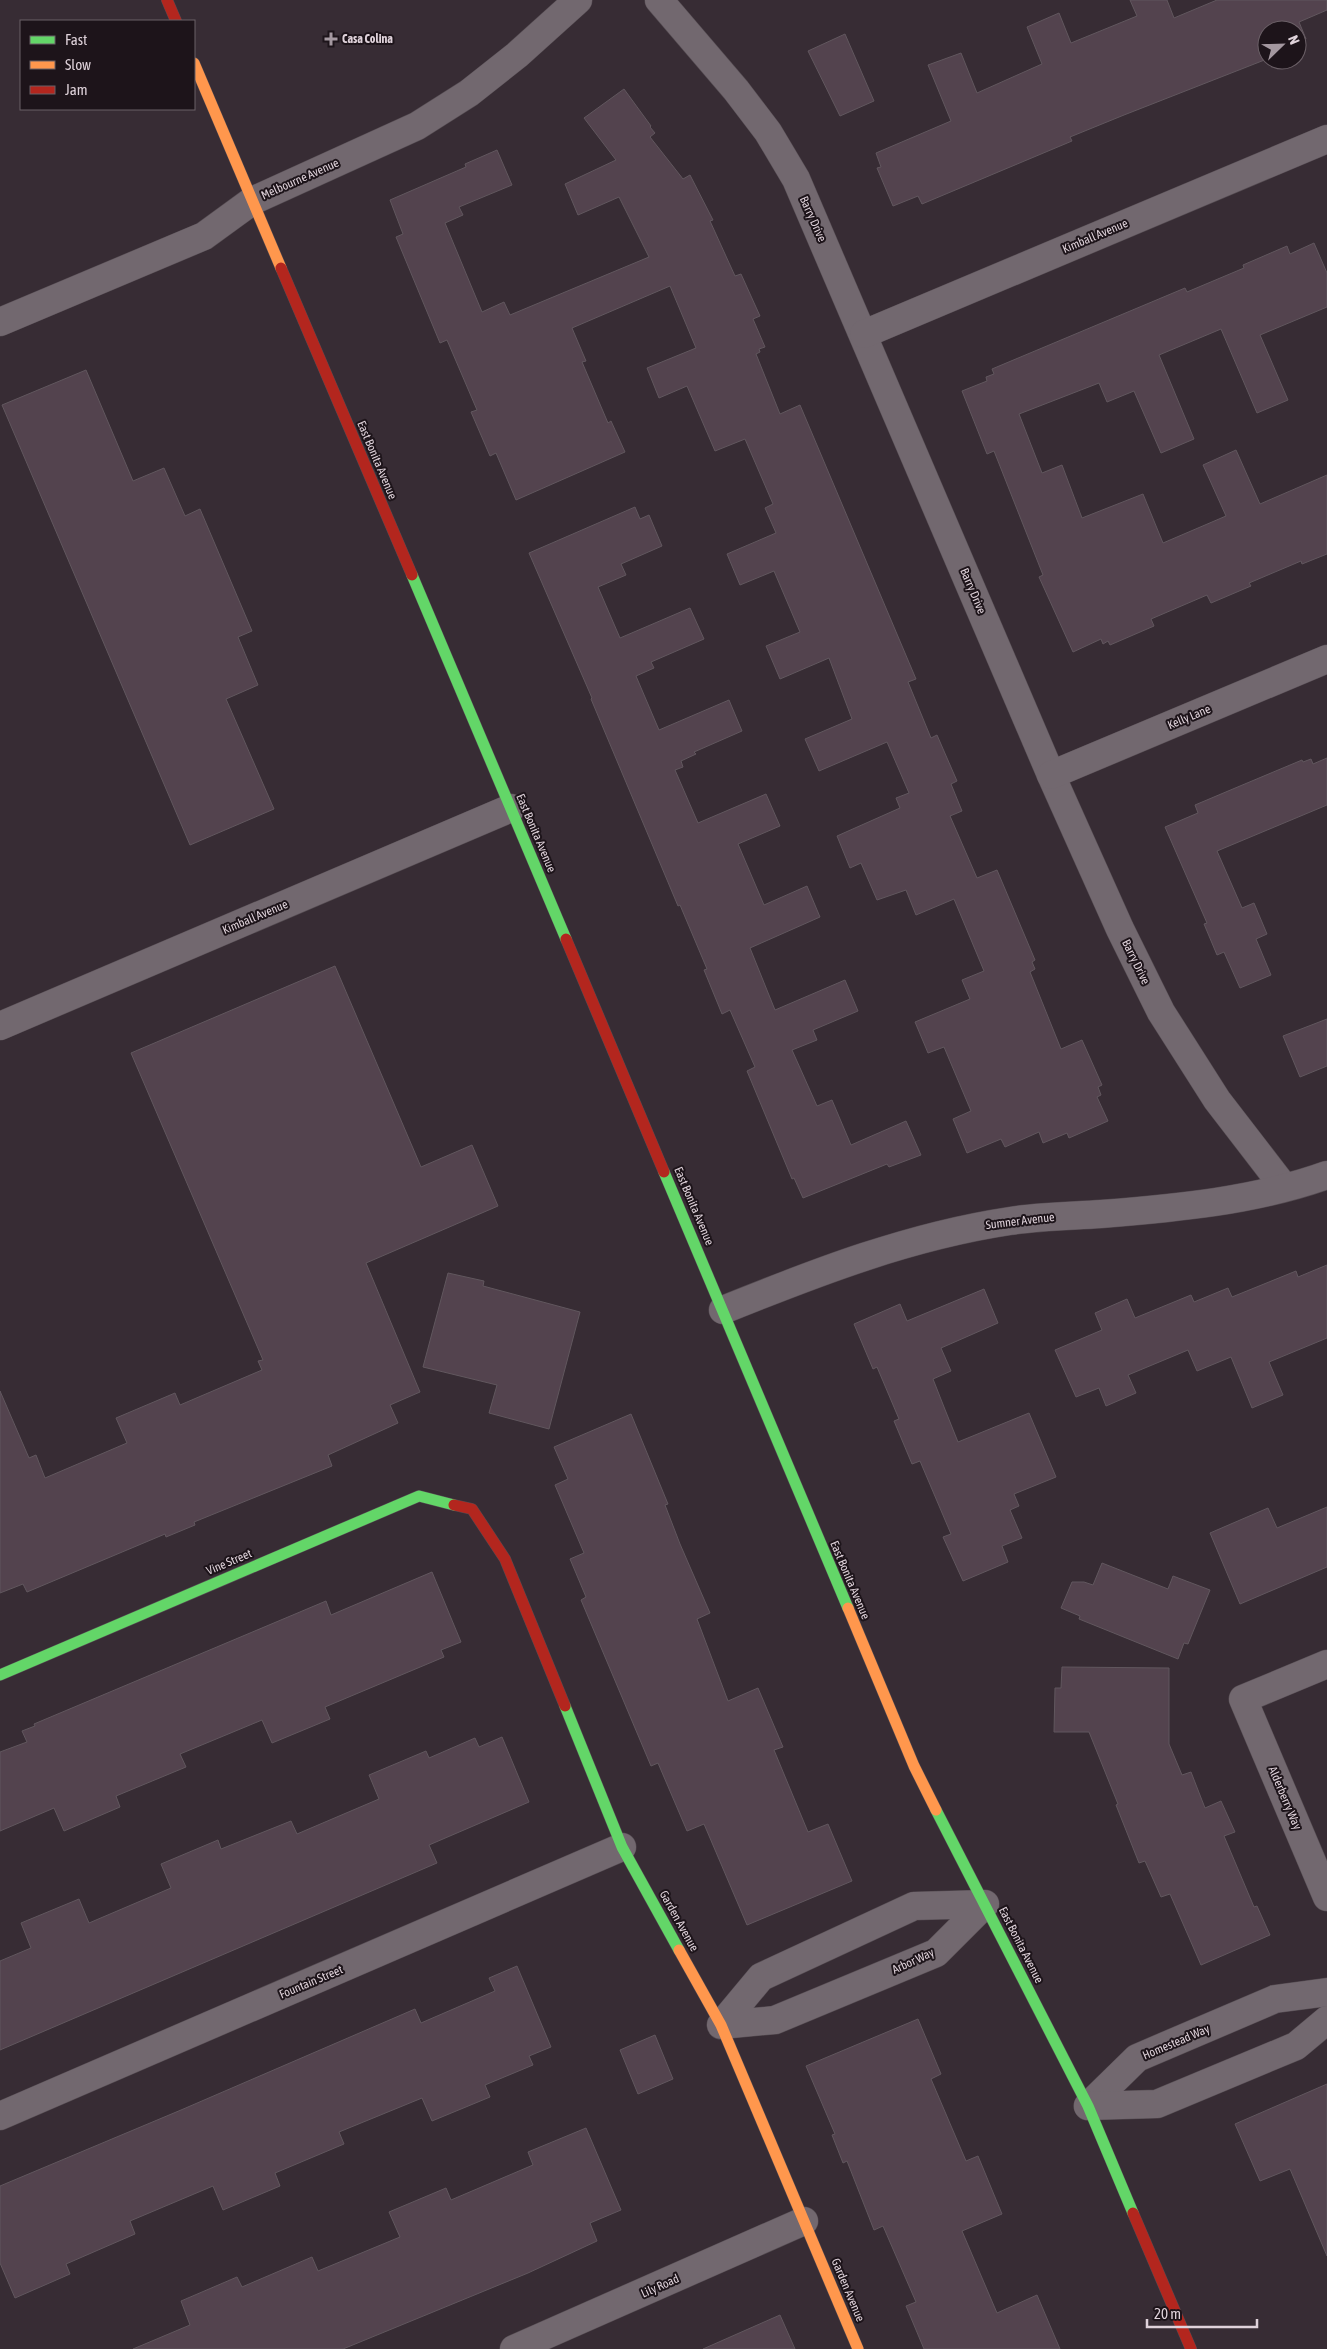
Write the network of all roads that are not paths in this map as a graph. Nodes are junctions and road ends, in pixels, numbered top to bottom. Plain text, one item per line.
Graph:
1 (167, 0) edge
2 (578, 0) edge
3 (659, 0) edge
4 (176, 20) edge
5 (195, 65) edge
6 (1327, 139) edge
7 (252, 200) junction
8 (0, 322) edge
9 (864, 334) junction
10 (1327, 658) edge
11 (1051, 775) junction
12 (511, 808) junction
13 (0, 1026) edge
14 (1327, 1175) edge
15 (1284, 1187) junction
16 (723, 1310) junction
17 (472, 1509) joint
18 (1327, 1664) edge
19 (0, 1675) edge
20 (622, 1847) junction
21 (1327, 1897) edge
22 (985, 1904) junction
23 (1327, 1992) edge
24 (1327, 2020) edge
25 (721, 2024) junction
26 (1088, 2106) junction
27 (0, 2116) edge
28 (804, 2221) junction
29 (514, 2349) edge
30 (858, 2349) edge
31 (1191, 2349) edge

1 - 4 main road
2 - 7 street, Melbourne Avenue
3 - 9 street, Barry Drive
5 - 7 main road, East Bonita Avenue
6 - 9 street, Kimball Avenue
7 - 8 street, Melbourne Avenue
7 - 12 main road, East Bonita Avenue
9 - 11 street, Barry Drive
10 - 11 street, Kelly Lane
11 - 15 street, Barry Drive
12 - 13 street, Kimball Avenue
12 - 16 main road, East Bonita Avenue
14 - 15 street, Sumner Avenue
15 - 16 street, Sumner Avenue
16 - 22 main road, East Bonita Avenue
17 - 19 main road, Vine Street
17 - 20 main road, Garden Avenue
18 - 21 street, Alderberry Way
20 - 25 main road, Garden Avenue
20 - 27 street, Fountain Street
22 - 25 street, Arbor Way
22 - 25 street
22 - 26 main road, East Bonita Avenue
23 - 26 street, Homestead Way
24 - 26 street
25 - 28 main road, Garden Avenue
26 - 31 main road, East Bonita Avenue
28 - 29 street, Lily Road
28 - 30 main road, Garden Avenue

